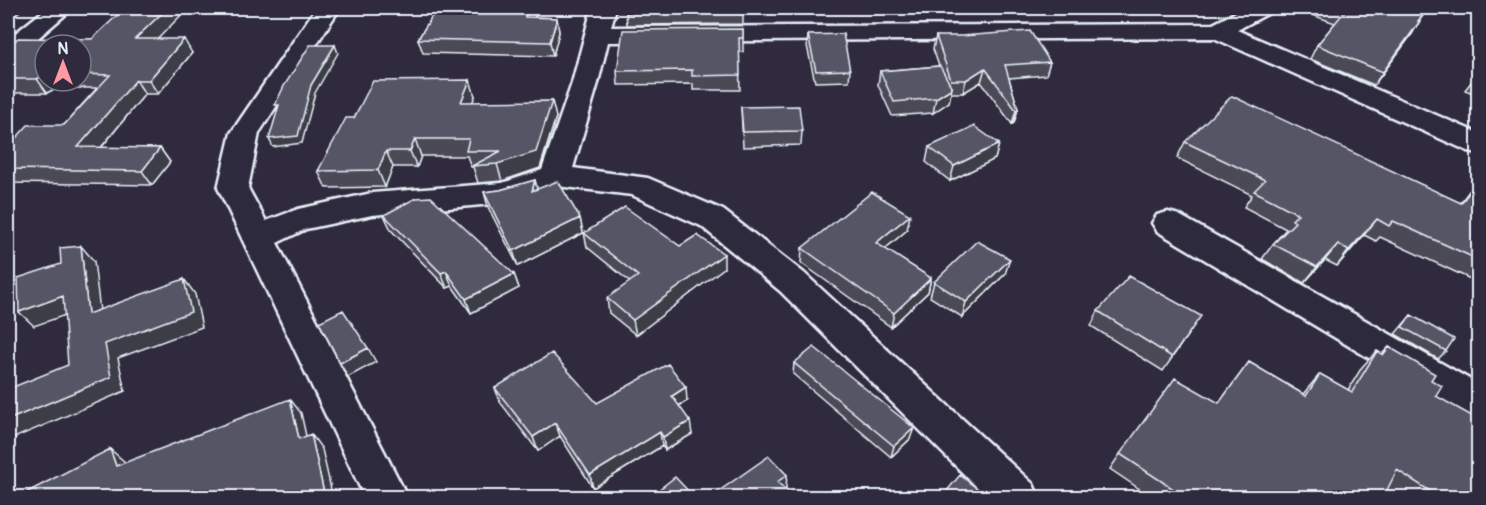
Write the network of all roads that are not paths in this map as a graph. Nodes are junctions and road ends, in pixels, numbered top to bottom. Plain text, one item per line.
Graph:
1 (60, 8) edge
2 (327, 8) edge
3 (604, 8) edge
4 (1261, 8) edge
5 (8, 27) edge
6 (38, 27) junction
7 (1218, 32) junction
8 (597, 35) junction
9 (8, 51) edge
10 (1479, 144) edge
11 (555, 177) junction
12 (1168, 223) dead end
13 (257, 238) junction
14 (1479, 403) edge
15 (387, 498) edge
16 (1018, 498) edge

1 - 6 street
2 - 13 street
3 - 8 street
4 - 7 street
5 - 6 street
6 - 9 street
7 - 8 street
7 - 10 street
8 - 11 street
11 - 13 street
11 - 16 street
12 - 14 street
13 - 15 street

